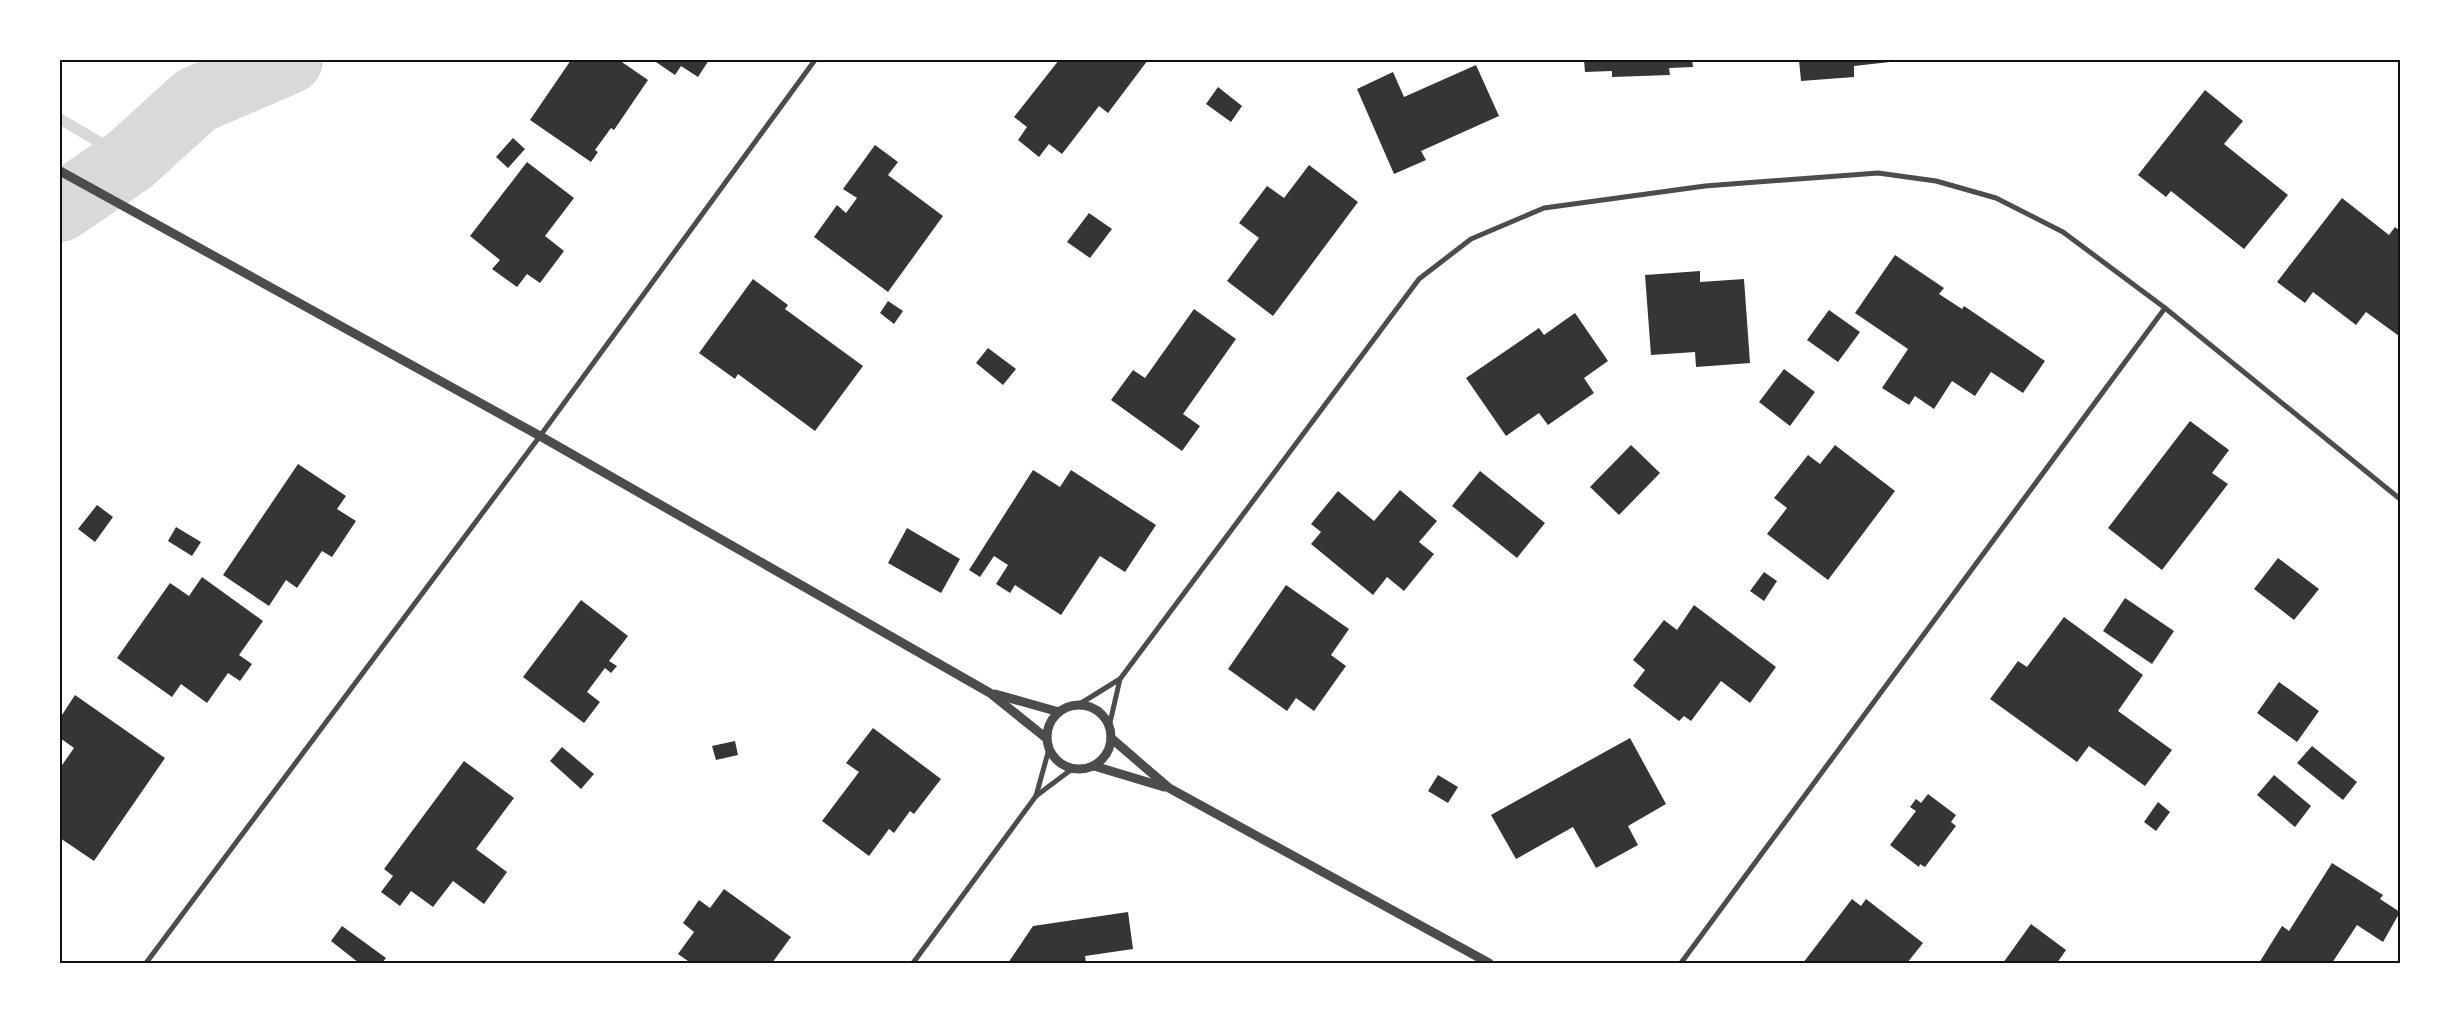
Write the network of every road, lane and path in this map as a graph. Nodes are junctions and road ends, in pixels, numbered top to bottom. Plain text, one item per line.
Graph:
1 (815, 60) edge
2 (63, 172) edge
3 (2165, 308) junction
4 (540, 436) junction
5 (2400, 499) edge
6 (1120, 679) junction
7 (990, 693) junction
8 (1078, 705) junction
9 (1059, 712) junction
10 (1109, 727) junction
11 (1046, 738) junction
12 (1111, 738) junction
13 (1049, 749) junction
14 (1094, 766) junction
15 (1072, 769) junction
16 (1170, 788) junction
17 (1036, 796) junction
18 (146, 963) edge
19 (913, 963) edge
20 (1489, 963) edge
21 (1681, 963) edge

1 - 4 street
2 - 4 street
3 - 5 street
3 - 6 street
3 - 21 street
4 - 7 street
4 - 18 street
6 - 8 street
6 - 10 street
7 - 9 street
7 - 11 street
8 - 9 street
8 - 10 street
9 - 11 street
10 - 12 street
11 - 13 street
12 - 14 street
12 - 16 street
13 - 15 street
13 - 17 street
14 - 15 street
14 - 16 street
15 - 17 street
16 - 20 street
17 - 19 street

